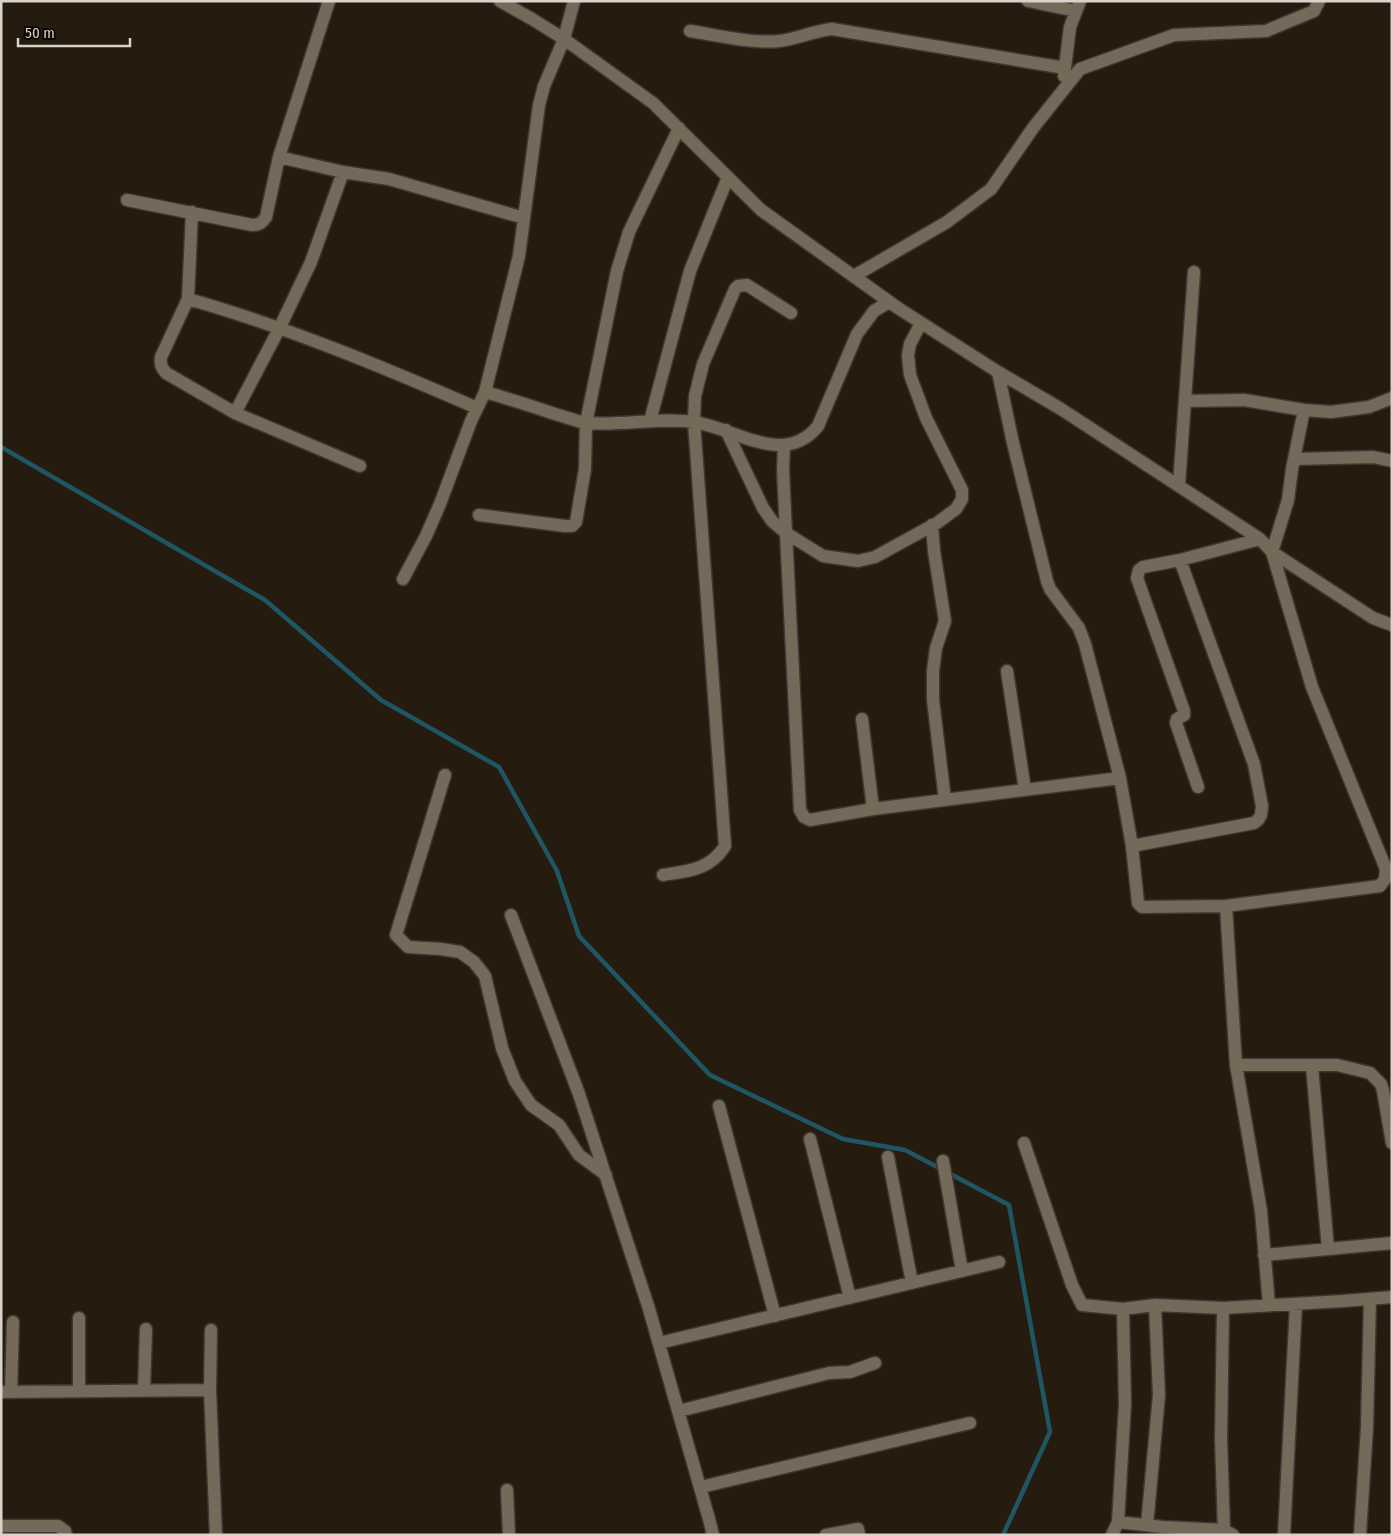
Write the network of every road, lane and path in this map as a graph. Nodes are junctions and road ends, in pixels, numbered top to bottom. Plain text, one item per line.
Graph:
1 (329, 1) edge
2 (500, 1) edge
3 (574, 1) edge
4 (1028, 1) edge
5 (1319, 1) edge
6 (1078, 6) edge
7 (690, 31) dead end
8 (564, 39) junction
9 (1065, 68) junction
10 (1062, 91) junction
11 (679, 128) junction
12 (279, 157) junction
13 (343, 172) junction
14 (728, 177) junction
15 (127, 200) dead end
16 (192, 212) junction
17 (524, 218) junction
18 (1194, 272) dead end
19 (854, 276) junction
20 (188, 299) junction
21 (889, 302) junction
22 (791, 313) dead end
23 (922, 323) junction
24 (279, 329) junction
25 (998, 372) junction
26 (486, 392) junction
27 (1392, 398) edge
28 (1185, 402) junction
29 (477, 408) junction
30 (1304, 410) junction
31 (236, 413) junction
32 (650, 421) junction
33 (694, 422) junction
34 (586, 423) junction
35 (726, 430) junction
36 (784, 445) junction
37 (1295, 459) junction
38 (1392, 461) edge
39 (360, 466) dead end
40 (1179, 485) junction
41 (479, 515) dead end
42 (932, 525) junction
43 (786, 533) junction
44 (1260, 539) junction
45 (1272, 552) junction
46 (1180, 560) junction
47 (403, 579) dead end
48 (1391, 621) edge
49 (1007, 670) dead end
50 (862, 719) dead end
51 (444, 775) dead end
52 (1120, 778) junction
53 (1198, 787) dead end
54 (1025, 790) junction
55 (945, 800) junction
56 (873, 809) junction
57 (1132, 846) junction
58 (662, 875) dead end
59 (1226, 906) junction
60 (511, 915) dead end
61 (1236, 1065) junction
62 (1312, 1066) junction
63 (719, 1106) dead end
64 (810, 1139) dead end
65 (1392, 1143) edge
66 (1024, 1144) dead end
67 (888, 1157) dead end
68 (943, 1161) dead end
69 (606, 1174) junction
70 (1392, 1243) edge
71 (1328, 1249) junction
72 (1264, 1255) junction
73 (999, 1262) dead end
74 (962, 1271) junction
75 (912, 1283) junction
76 (1392, 1296) edge
77 (850, 1298) junction
78 (1370, 1299) junction
79 (1296, 1304) junction
80 (1156, 1305) junction
81 (1268, 1305) junction
82 (1223, 1308) junction
83 (1123, 1309) junction
84 (775, 1316) junction
85 (80, 1318) dead end
86 (13, 1322) dead end
87 (146, 1329) dead end
88 (211, 1330) dead end
89 (659, 1343) junction
90 (875, 1363) dead end
91 (144, 1390) junction
92 (210, 1390) junction
93 (79, 1391) junction
94 (6, 1392) edge
95 (678, 1411) junction
96 (970, 1423) dead end
97 (701, 1487) junction
98 (507, 1490) dead end
99 (1118, 1522) junction
100 (1147, 1525) junction
101 (1, 1526) edge
102 (1229, 1532) edge
103 (1185, 1533) edge
104 (66, 1535) edge
105 (216, 1535) edge
106 (509, 1535) edge
107 (713, 1535) edge
108 (826, 1535) edge
109 (859, 1535) edge
110 (1112, 1535) edge
111 (1284, 1535) edge
112 (1360, 1535) edge

1 - 12 street
2 - 8 street
3 - 8 street
4 - 6 street
5 - 10 street
6 - 9 street
7 - 9 street
8 - 11 street
8 - 17 street
9 - 10 street
10 - 19 street
11 - 14 street
11 - 34 street
12 - 13 street
12 - 16 street
13 - 17 street
13 - 24 street
14 - 19 street
14 - 32 street
15 - 16 street
16 - 20 street
17 - 26 street
18 - 28 street
19 - 21 street
20 - 24 street
20 - 31 street
21 - 23 street
21 - 36 street
22 - 33 street
23 - 25 street
23 - 42 street
24 - 29 street
24 - 31 street
25 - 40 street
25 - 52 street
26 - 29 street
26 - 34 street
27 - 30 street
28 - 30 street
28 - 40 street
29 - 47 street
30 - 37 street
31 - 39 street
32 - 33 street
32 - 34 street
33 - 35 street
33 - 58 street
34 - 41 street
35 - 36 street
35 - 43 street
36 - 43 street
37 - 38 street
37 - 45 street
40 - 44 street
42 - 43 street
42 - 55 street
43 - 56 street
44 - 45 street
44 - 46 street
45 - 48 street
45 - 59 street
46 - 53 street
46 - 57 street
49 - 54 street
50 - 56 street
51 - 69 street
52 - 54 street
52 - 57 street
54 - 55 street
55 - 56 street
57 - 59 street
59 - 61 street
60 - 69 street
61 - 62 street
61 - 72 street
62 - 65 street
62 - 71 street
63 - 84 street
64 - 77 street
66 - 83 street
67 - 75 street
68 - 74 street
69 - 89 street
70 - 71 street
71 - 72 street
72 - 81 street
73 - 74 street
74 - 75 street
75 - 77 street
76 - 78 street
77 - 84 street
78 - 79 street
78 - 112 street
79 - 81 street
79 - 111 street
80 - 82 street
80 - 83 street
80 - 100 street
81 - 82 street
82 - 102 street
83 - 99 street
84 - 89 street
85 - 93 street
86 - 94 street
87 - 91 street
88 - 92 street
89 - 95 street
90 - 95 street
91 - 92 street
91 - 93 street
92 - 105 street
93 - 94 street
95 - 97 street
96 - 97 street
97 - 107 street
98 - 106 street
99 - 100 street
99 - 110 street
100 - 103 street
101 - 104 street
102 - 103 street
108 - 109 street

